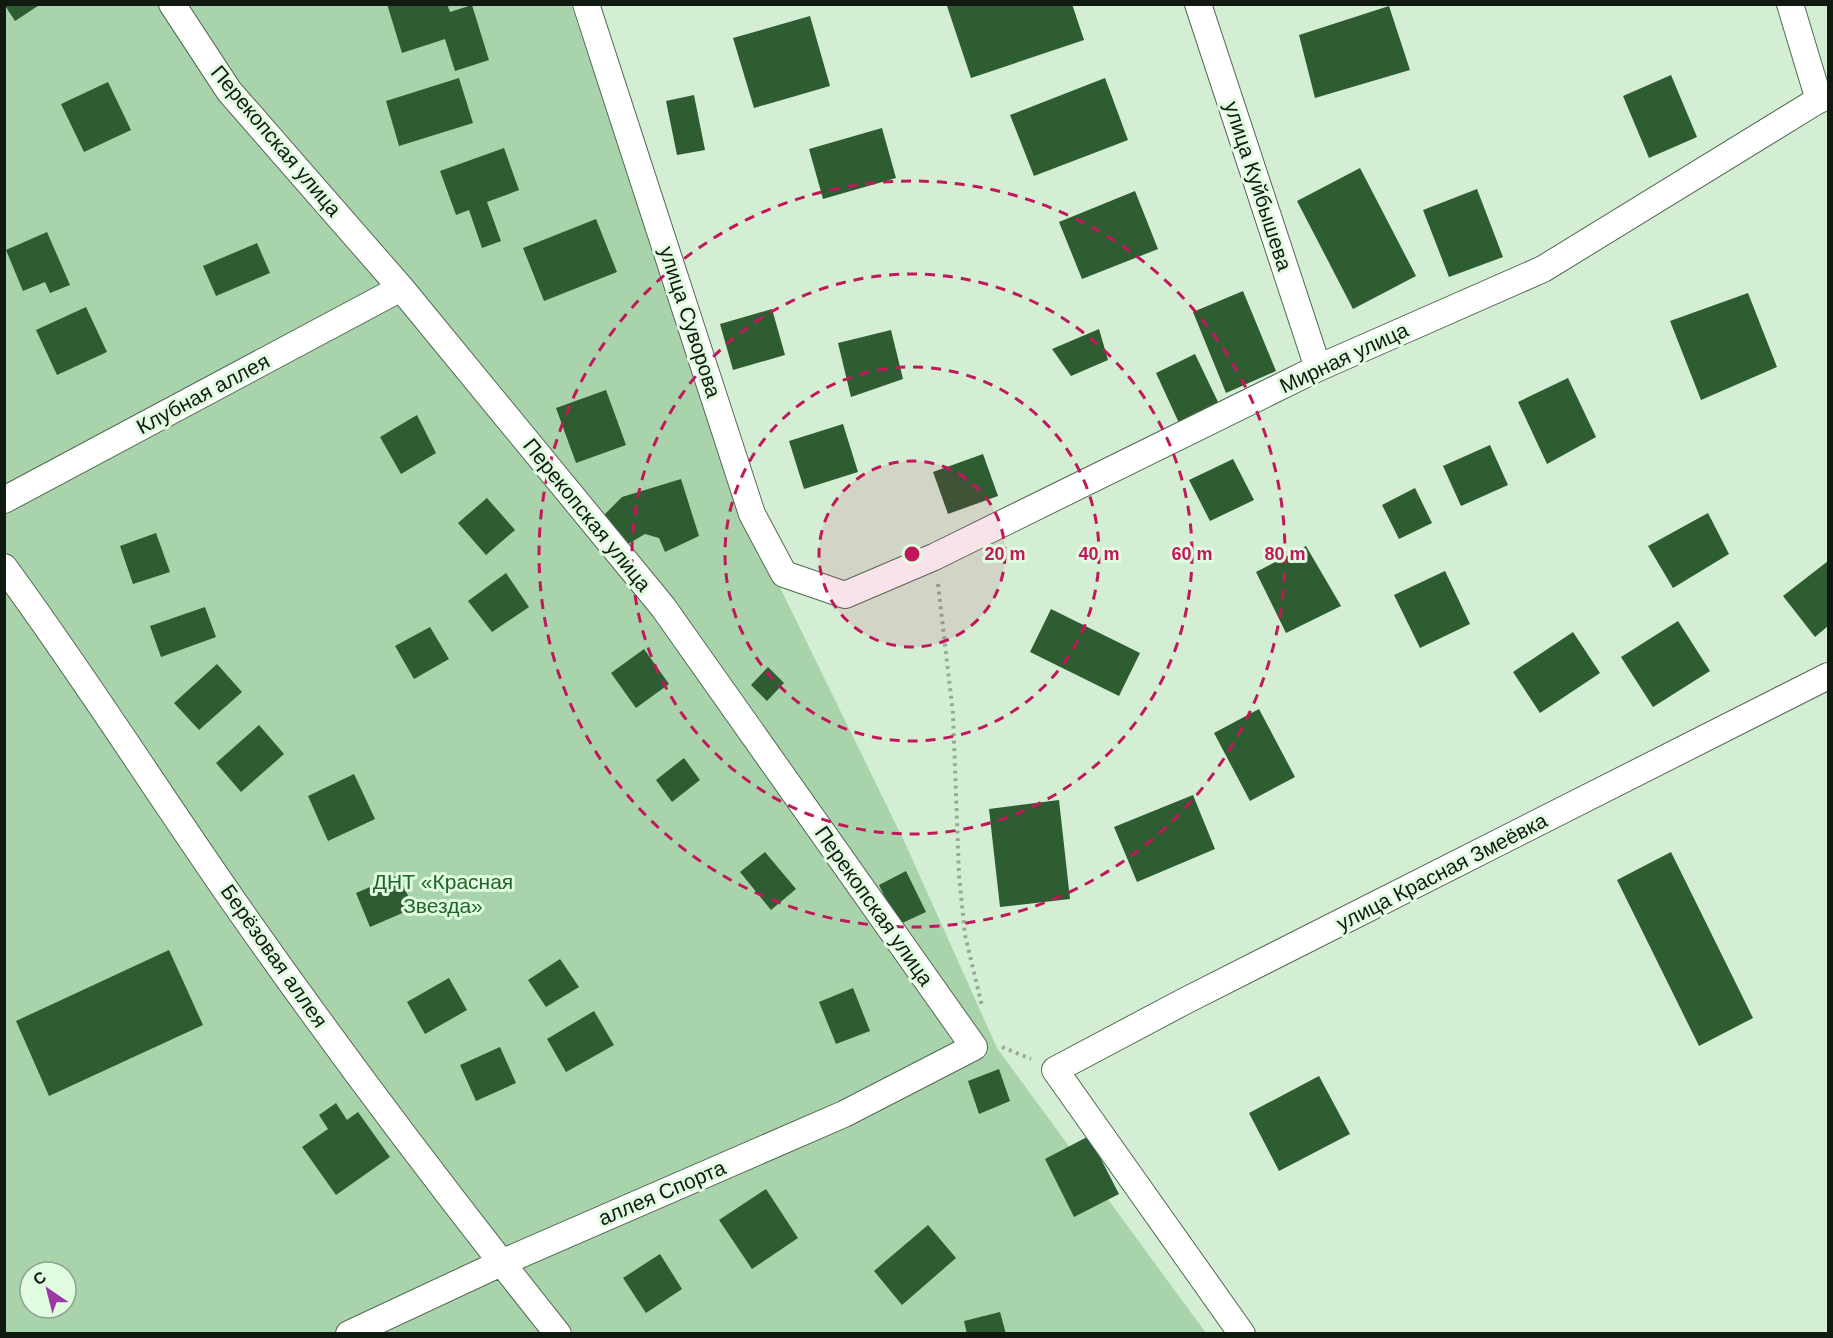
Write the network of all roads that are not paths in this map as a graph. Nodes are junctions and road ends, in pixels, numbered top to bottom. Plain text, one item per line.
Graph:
1 (172, 4) edge
2 (586, 4) edge
3 (1198, 4) edge
4 (1790, 4) edge
5 (1824, 97) edge
6 (401, 288) junction
7 (1318, 369) junction
8 (4, 500) edge
9 (4, 567) edge
10 (845, 595) joint
11 (1828, 676) edge
12 (974, 1047) joint
13 (501, 1263) junction
14 (349, 1334) edge
15 (558, 1334) edge
16 (1242, 1334) edge

1 - 6 street, Перекопская улица
2 - 10 street, улица Суворова
3 - 7 street, улица Куйбышева
4 - 5 street
5 - 7 street, Мирная улица
6 - 8 street, Клубная аллея
6 - 12 street, Перекопская улица
7 - 10 street, Мирная улица
9 - 13 street, Берёзовая аллея
11 - 16 street, улица Красная Змеёвка
12 - 13 street, аллея Спорта
13 - 14 street, аллея Спорта
13 - 15 street, Берёзовая аллея

